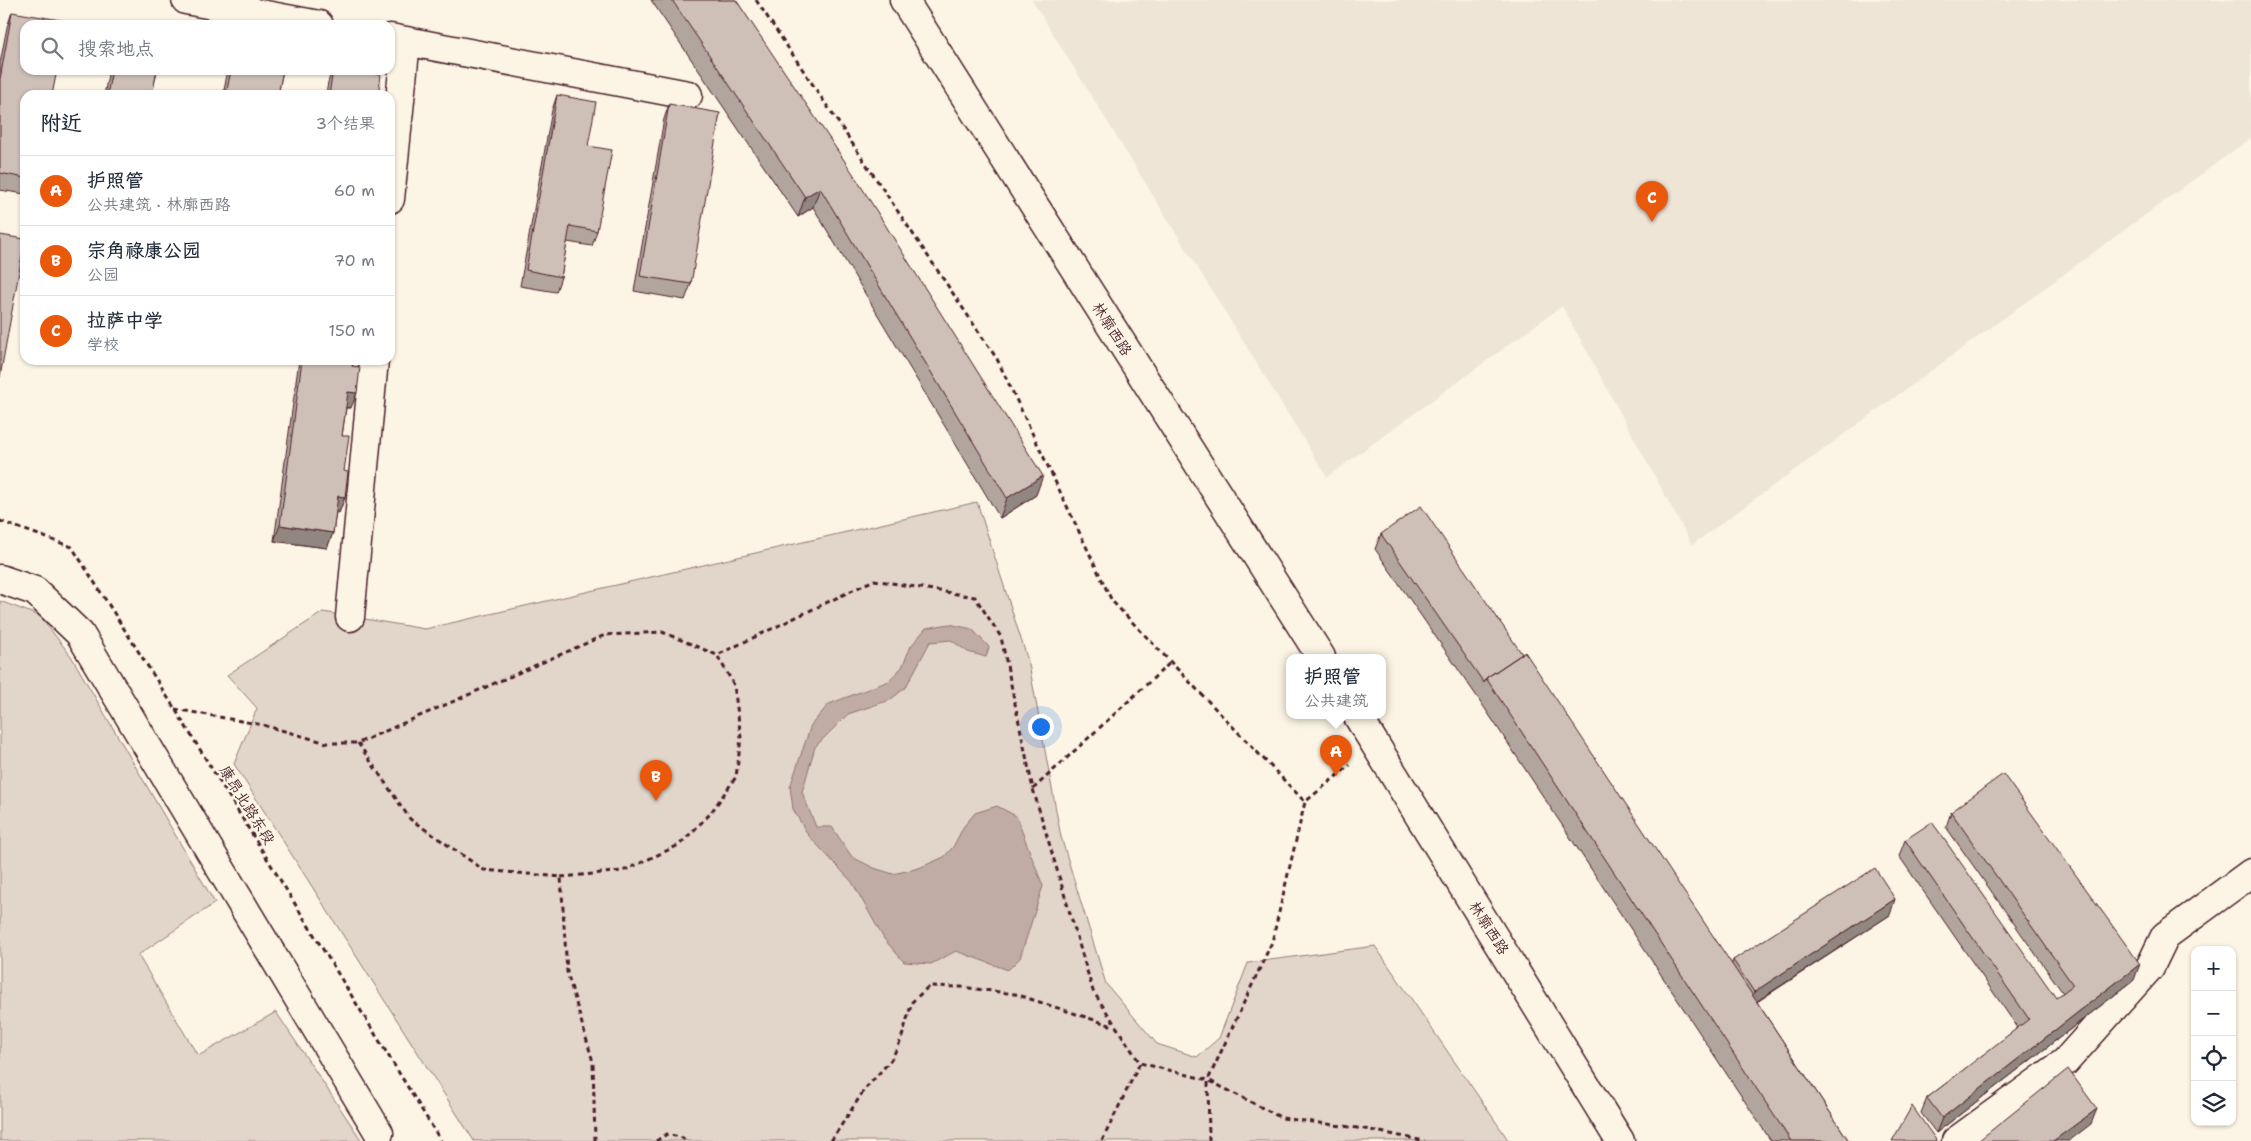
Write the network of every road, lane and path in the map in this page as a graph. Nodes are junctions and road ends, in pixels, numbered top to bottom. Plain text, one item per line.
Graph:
1 (186, 0) edge
2 (756, 0) edge
3 (904, 0) edge
4 (292, 20) edge
5 (398, 40) edge
6 (688, 95) dead end
7 (395, 100) edge
8 (374, 365) edge
9 (0, 521) edge
10 (0, 578) edge
11 (350, 617) dead end
12 (1319, 654) edge
13 (717, 655) junction
14 (1171, 662) junction
15 (175, 709) junction
16 (1360, 719) edge
17 (358, 742) junction
18 (1376, 745) junction
19 (1033, 789) junction
20 (1305, 802) junction
21 (2251, 873) edge
22 (561, 877) junction
23 (1117, 1027) junction
24 (1140, 1063) junction
25 (1208, 1080) junction
26 (378, 1133) dead end
27 (442, 1141) edge
28 (595, 1141) edge
29 (656, 1141) edge
30 (685, 1141) edge
31 (831, 1141) edge
32 (1102, 1141) edge
33 (1209, 1141) edge
34 (1425, 1141) edge
35 (1620, 1141) edge
36 (1956, 1141) edge

1 - 4 main road
2 - 14 path
3 - 12 main road, 林廓西路
5 - 6 main road
5 - 7 main road
8 - 11 main road
9 - 15 path, 康昂北路东段
10 - 26 main road
13 - 17 path
13 - 19 path
13 - 22 path
14 - 19 path
14 - 20 path
15 - 17 path
15 - 27 path, 康昂北路东段
16 - 18 main road, 林廓西路
17 - 22 path
18 - 20 path
18 - 35 main road, 林廓西路
19 - 23 path
20 - 25 path
21 - 36 main road
22 - 28 path
23 - 24 path
23 - 31 path
24 - 25 path
24 - 32 path
25 - 33 path
25 - 34 path
29 - 30 path

